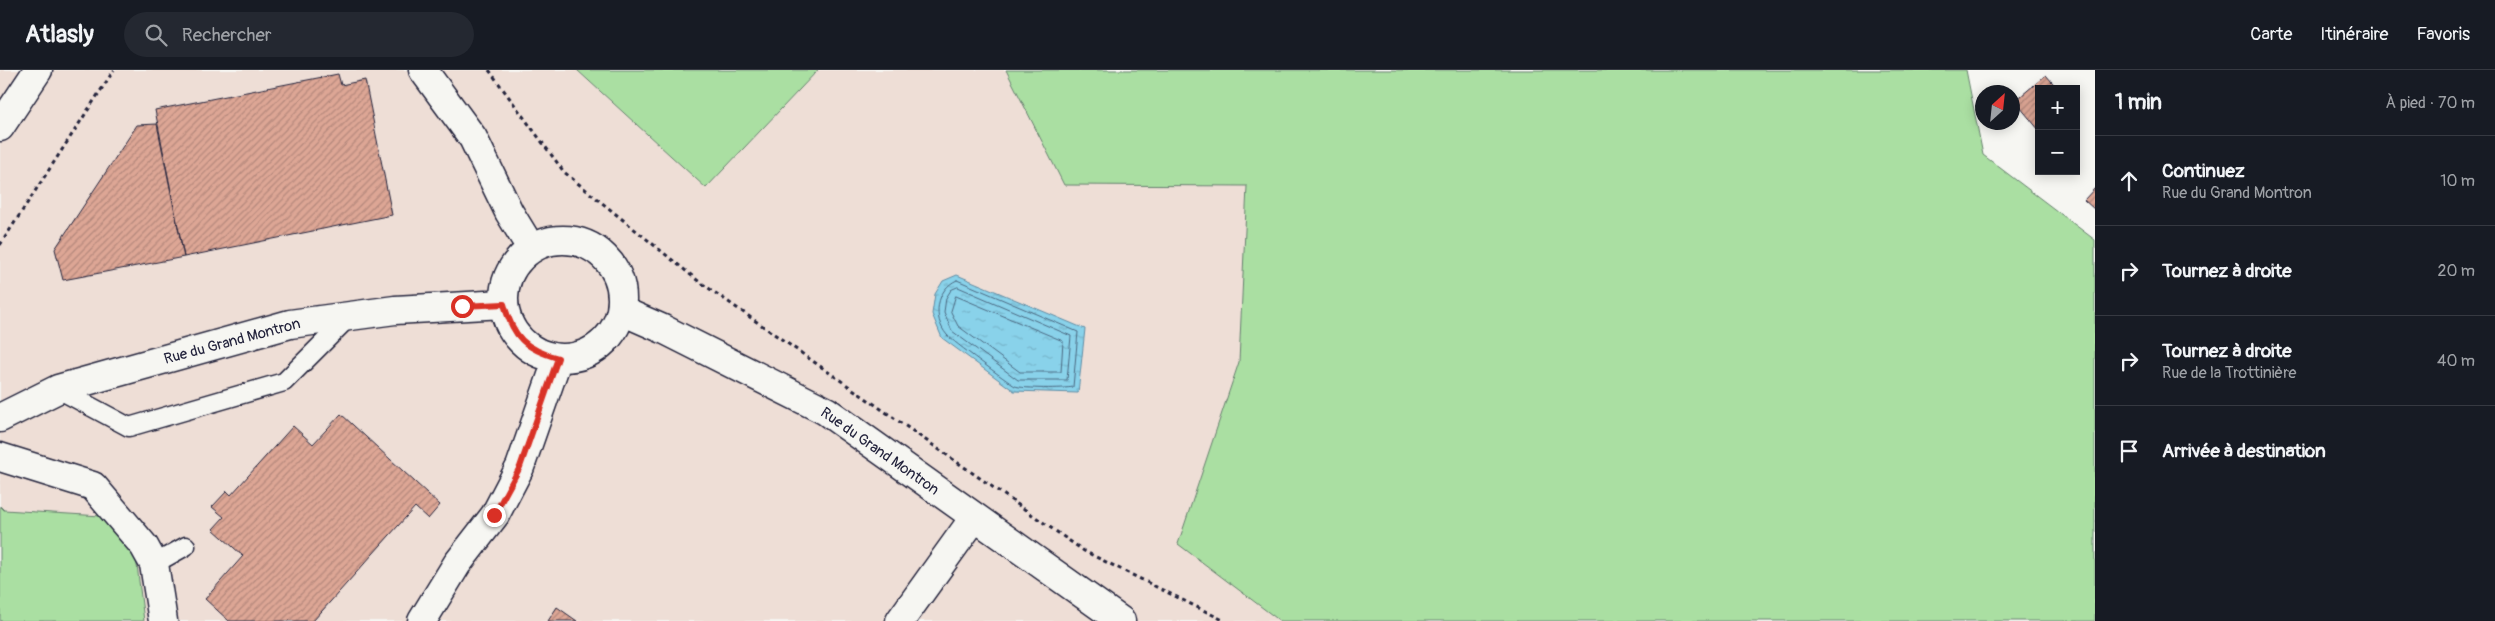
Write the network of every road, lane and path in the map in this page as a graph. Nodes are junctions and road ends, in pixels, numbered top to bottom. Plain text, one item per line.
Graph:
1 (38, 70) edge
2 (114, 70) edge
3 (423, 70) edge
4 (489, 70) edge
5 (0, 126) edge
6 (0, 245) edge
7 (531, 248) junction
8 (504, 304) junction
9 (622, 311) junction
10 (350, 316) junction
11 (558, 358) junction
12 (58, 390) junction
13 (0, 418) edge
14 (0, 457) edge
15 (974, 518) junction
16 (186, 546) dead end
17 (154, 564) junction
18 (162, 621) edge
19 (422, 621) edge
20 (900, 621) edge
21 (1121, 621) edge
22 (1225, 621) edge

1 - 5 street
2 - 6 path
3 - 7 street
4 - 22 path
7 - 8 street
7 - 9 street
8 - 10 street, Rue du Grand Montron
8 - 11 street
9 - 11 street
9 - 15 street, Rue du Grand Montron
10 - 12 street, Rue du Grand Montron
10 - 12 lane
11 - 19 street
12 - 13 street, Rue du Grand Montron
14 - 17 street
15 - 20 street
15 - 21 street, Rue du Grand Montron
16 - 17 lane
17 - 18 street

